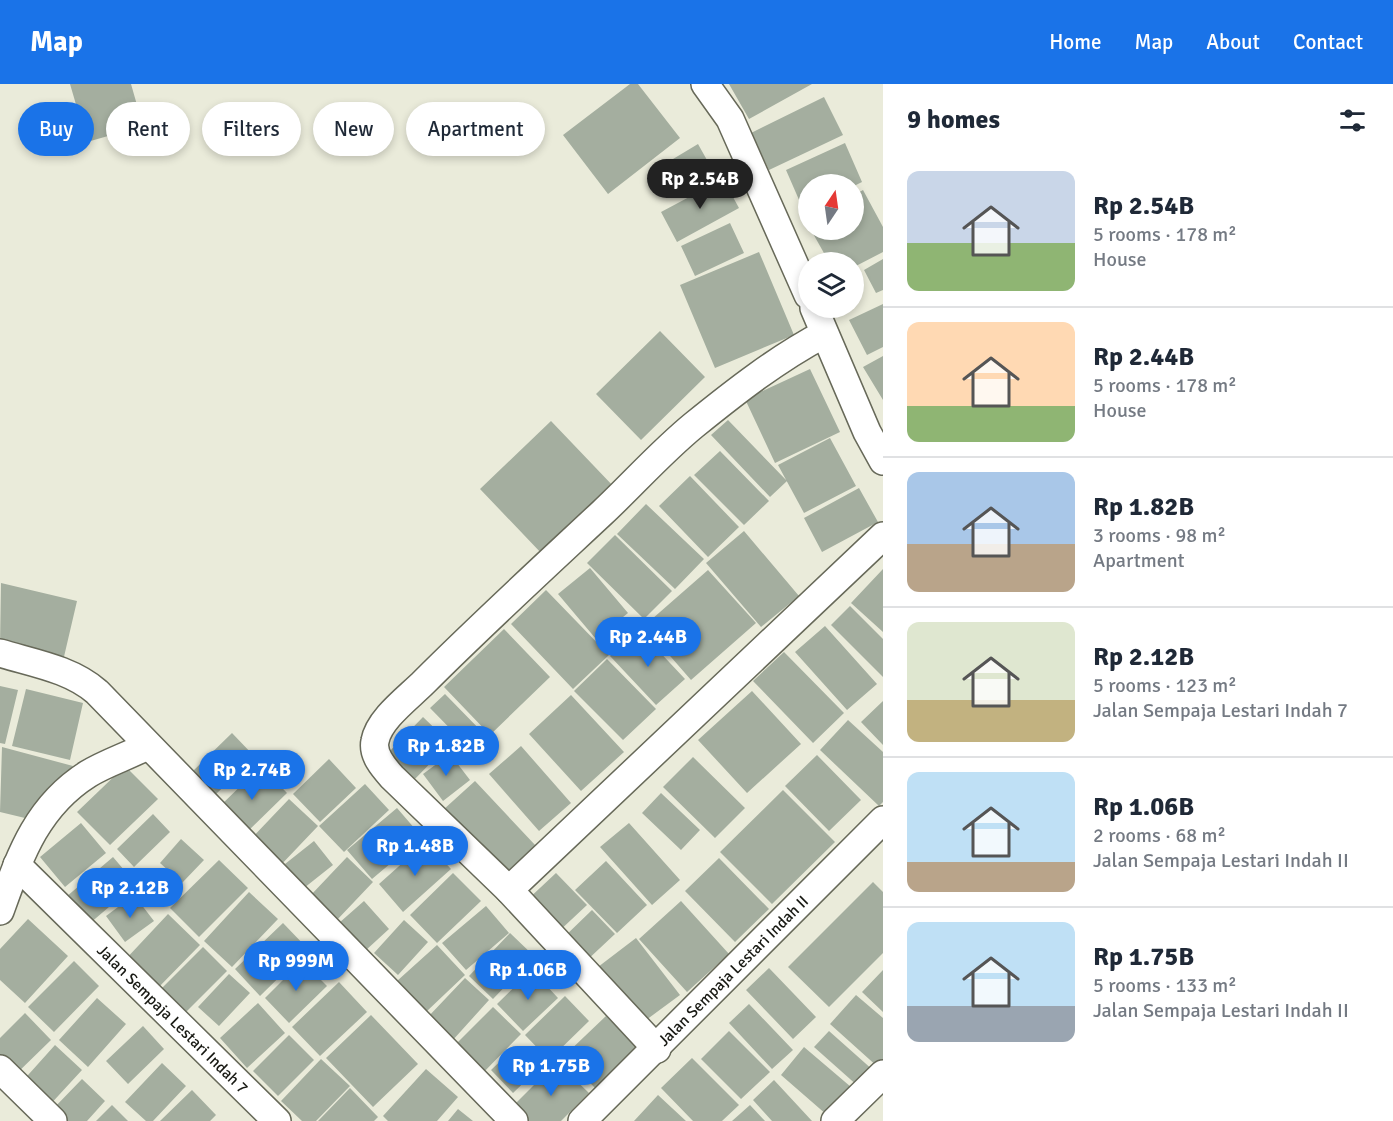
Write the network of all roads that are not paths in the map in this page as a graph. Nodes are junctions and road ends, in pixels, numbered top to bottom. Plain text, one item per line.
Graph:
1 (705, 84) edge
2 (798, 272) edge
3 (818, 318) edge
4 (824, 334) junction
5 (883, 461) edge
6 (883, 536) edge
7 (0, 654) edge
8 (147, 747) junction
9 (883, 820) edge
10 (17, 865) junction
11 (509, 890) junction
12 (0, 911) edge
13 (657, 1049) junction
14 (0, 1070) edge
15 (883, 1074) edge
16 (53, 1121) edge
17 (278, 1121) edge
18 (514, 1121) edge
19 (582, 1121) edge
20 (835, 1121) edge

1 - 2 street
3 - 4 street
4 - 5 street
4 - 11 street
6 - 11 street
7 - 8 street
8 - 10 street
8 - 18 street
9 - 13 street, Jalan Sempaja Lestari Indah II
10 - 12 street
10 - 17 street, Jalan Sempaja Lestari Indah 7
11 - 13 street
13 - 19 street, Jalan Sempaja Lestari Indah II
14 - 16 street
15 - 20 street

